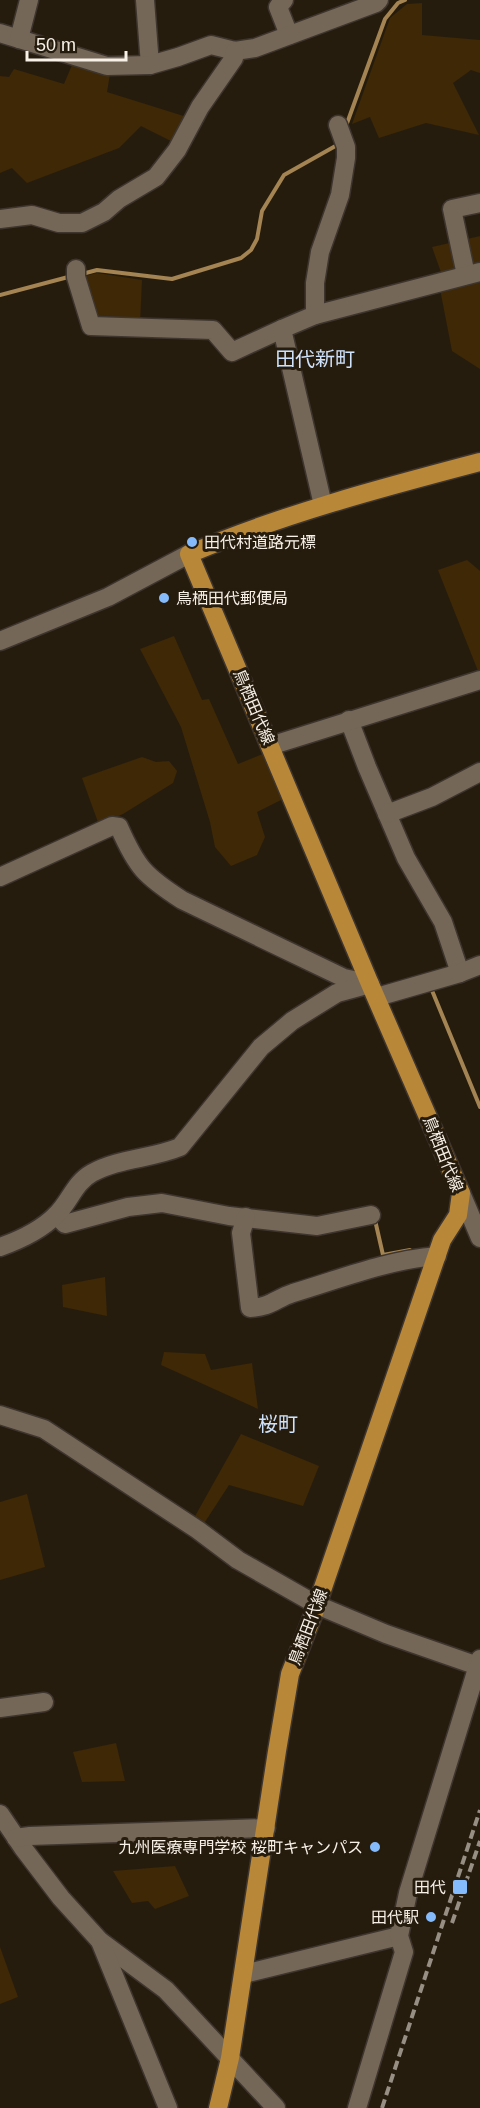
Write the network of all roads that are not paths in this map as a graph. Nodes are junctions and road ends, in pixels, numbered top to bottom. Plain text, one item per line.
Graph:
1 (29, 0) edge
2 (145, 0) edge
3 (284, 0) edge
4 (379, 0) edge
5 (0, 33) edge
6 (289, 35) junction
7 (19, 39) junction
8 (236, 51) junction
9 (150, 64) junction
10 (338, 125) dead end
11 (480, 203) edge
12 (0, 219) edge
13 (76, 273) dead end
14 (473, 274) edge
15 (315, 315) junction
16 (282, 329) junction
17 (480, 462) edge
18 (322, 505) junction
19 (189, 554) junction
20 (0, 641) edge
21 (480, 680) edge
22 (349, 720) junction
23 (270, 746) junction
24 (480, 772) edge
25 (387, 813) junction
26 (0, 877) edge
27 (480, 965) edge
28 (460, 973) junction
29 (373, 990) junction
30 (461, 1193) junction
31 (56, 1215) junction
32 (371, 1215) dead end
33 (246, 1217) junction
34 (480, 1238) edge
35 (0, 1247) edge
36 (437, 1256) junction
37 (0, 1415) edge
38 (318, 1605) junction
39 (479, 1663) edge
40 (44, 1702) dead end
41 (0, 1708) edge
42 (0, 1814) edge
43 (266, 1828) junction
44 (16, 1838) junction
45 (399, 1936) junction
46 (100, 1941) junction
47 (244, 1974) junction
48 (230, 2058) junction
49 (167, 2108) edge
50 (218, 2108) edge
51 (276, 2108) edge
52 (357, 2108) edge

1 - 7 street
2 - 9 street
3 - 6 street
4 - 6 street
5 - 7 street
6 - 8 street
7 - 9 street
8 - 9 street
8 - 12 street
10 - 15 street
11 - 14 street
13 - 16 street
14 - 15 street
15 - 16 street
16 - 18 street
17 - 18 main road
18 - 19 main road
19 - 20 street
19 - 23 main road, 鳥栖田代線
21 - 22 street
22 - 23 street
22 - 25 street
23 - 29 main road, 鳥栖田代線
24 - 25 street
25 - 28 street
26 - 29 street
27 - 28 street
28 - 29 street
29 - 30 main road, 鳥栖田代線
29 - 31 street
30 - 34 street
30 - 36 main road, 鳥栖田代線
31 - 33 street
31 - 35 street
32 - 33 street
33 - 36 street
36 - 38 main road, 鳥栖田代線
37 - 38 street
38 - 39 street
38 - 43 main road, 鳥栖田代線
39 - 45 street
40 - 41 street
42 - 44 street
43 - 44 street
43 - 47 main road, 鳥栖田代線
44 - 46 street
45 - 47 street
45 - 52 street
46 - 48 street
46 - 49 street
47 - 48 main road, 鳥栖田代線
48 - 50 main road, 鳥栖田代線
48 - 51 street

